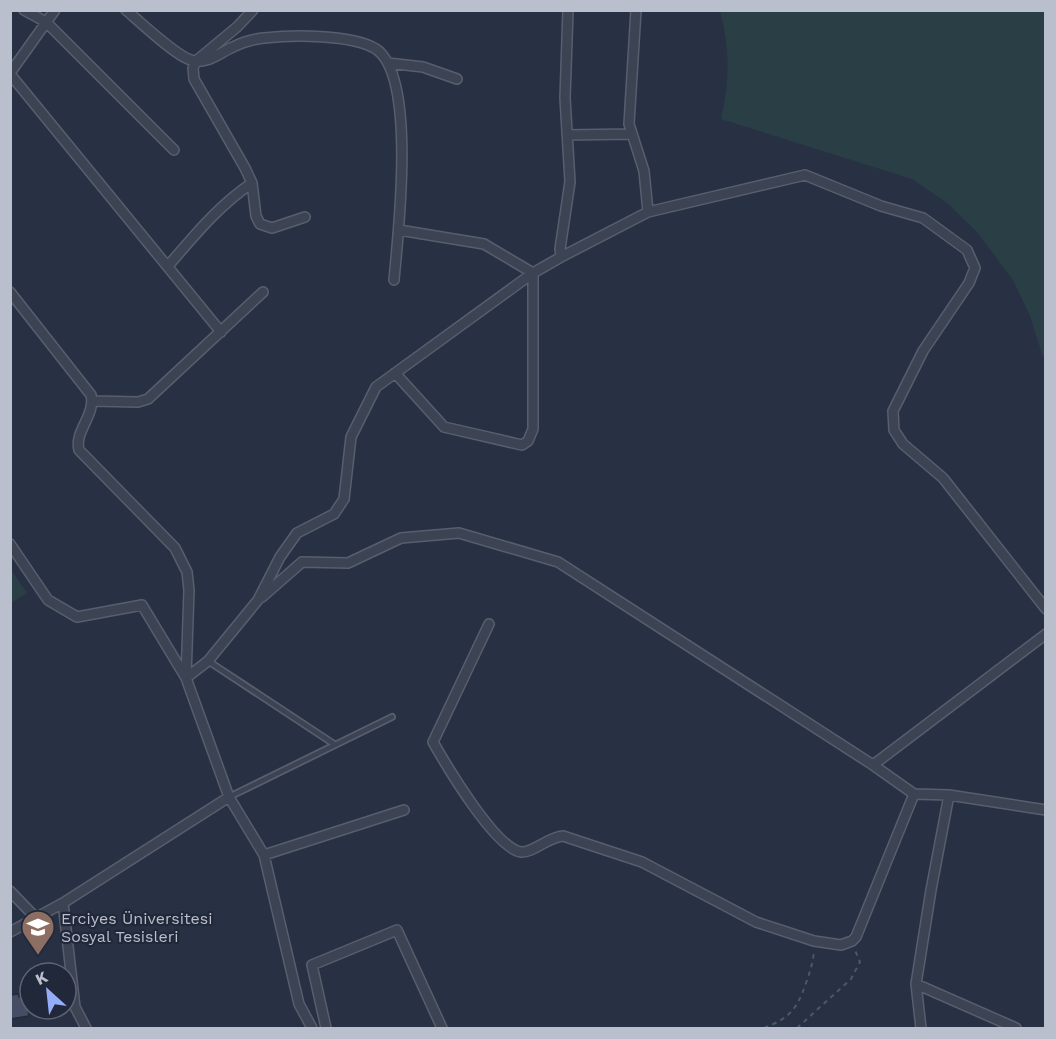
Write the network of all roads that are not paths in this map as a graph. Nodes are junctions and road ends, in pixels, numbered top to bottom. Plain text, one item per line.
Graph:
1 (24, 10) edge
2 (55, 10) edge
3 (126, 10) edge
4 (253, 10) edge
5 (568, 10) edge
6 (636, 10) edge
7 (46, 22) junction
8 (196, 61) junction
9 (388, 63) junction
10 (10, 73) edge
11 (457, 79) dead end
12 (631, 134) junction
13 (567, 135) junction
14 (174, 150) dead end
15 (252, 183) junction
16 (648, 212) junction
17 (305, 217) dead end
18 (399, 230) junction
19 (561, 257) junction
20 (168, 266) junction
21 (533, 273) junction
22 (394, 280) dead end
23 (10, 292) edge
24 (263, 292) dead end
25 (221, 332) junction
26 (396, 373) junction
27 (93, 401) junction
28 (10, 544) edge
29 (258, 600) junction
30 (1046, 609) edge
31 (489, 624) dead end
32 (1046, 634) edge
33 (208, 661) junction
34 (186, 678) junction
35 (392, 717) dead end
36 (334, 744) junction
37 (873, 765) junction
38 (914, 794) junction
39 (949, 795) junction
40 (229, 797) junction
41 (404, 810) dead end
42 (1046, 810) edge
43 (264, 855) junction
44 (10, 891) edge
45 (63, 903) junction
46 (36, 918) junction
47 (10, 932) edge
48 (916, 984) junction
49 (86, 1029) edge
50 (312, 1029) edge
51 (326, 1029) edge
52 (442, 1029) edge
53 (921, 1029) edge
54 (1016, 1029) edge

1 - 7 street
2 - 7 street
3 - 8 street
4 - 8 street
5 - 13 street
6 - 12 street
7 - 10 street
7 - 14 street
8 - 9 street
8 - 15 street
9 - 11 street
9 - 18 street
10 - 20 street
12 - 13 street
12 - 16 street
13 - 19 street
15 - 17 street
15 - 20 street
16 - 19 street
16 - 30 street
18 - 21 street
18 - 22 street
19 - 21 street
20 - 25 street
21 - 26 street
21 - 26 street
23 - 27 street
24 - 25 street
25 - 27 street
26 - 29 street
27 - 34 street
28 - 34 street
29 - 33 street
29 - 37 street
31 - 38 street
32 - 37 street
33 - 34 street
33 - 36 lane
34 - 40 street
35 - 36 lane
36 - 40 lane
37 - 38 street
38 - 39 street
39 - 42 street
39 - 48 street
40 - 43 street
40 - 45 street
41 - 43 street
43 - 50 street
44 - 46 street
45 - 46 street
45 - 49 street
46 - 47 street
48 - 53 street
48 - 54 street
51 - 52 street

